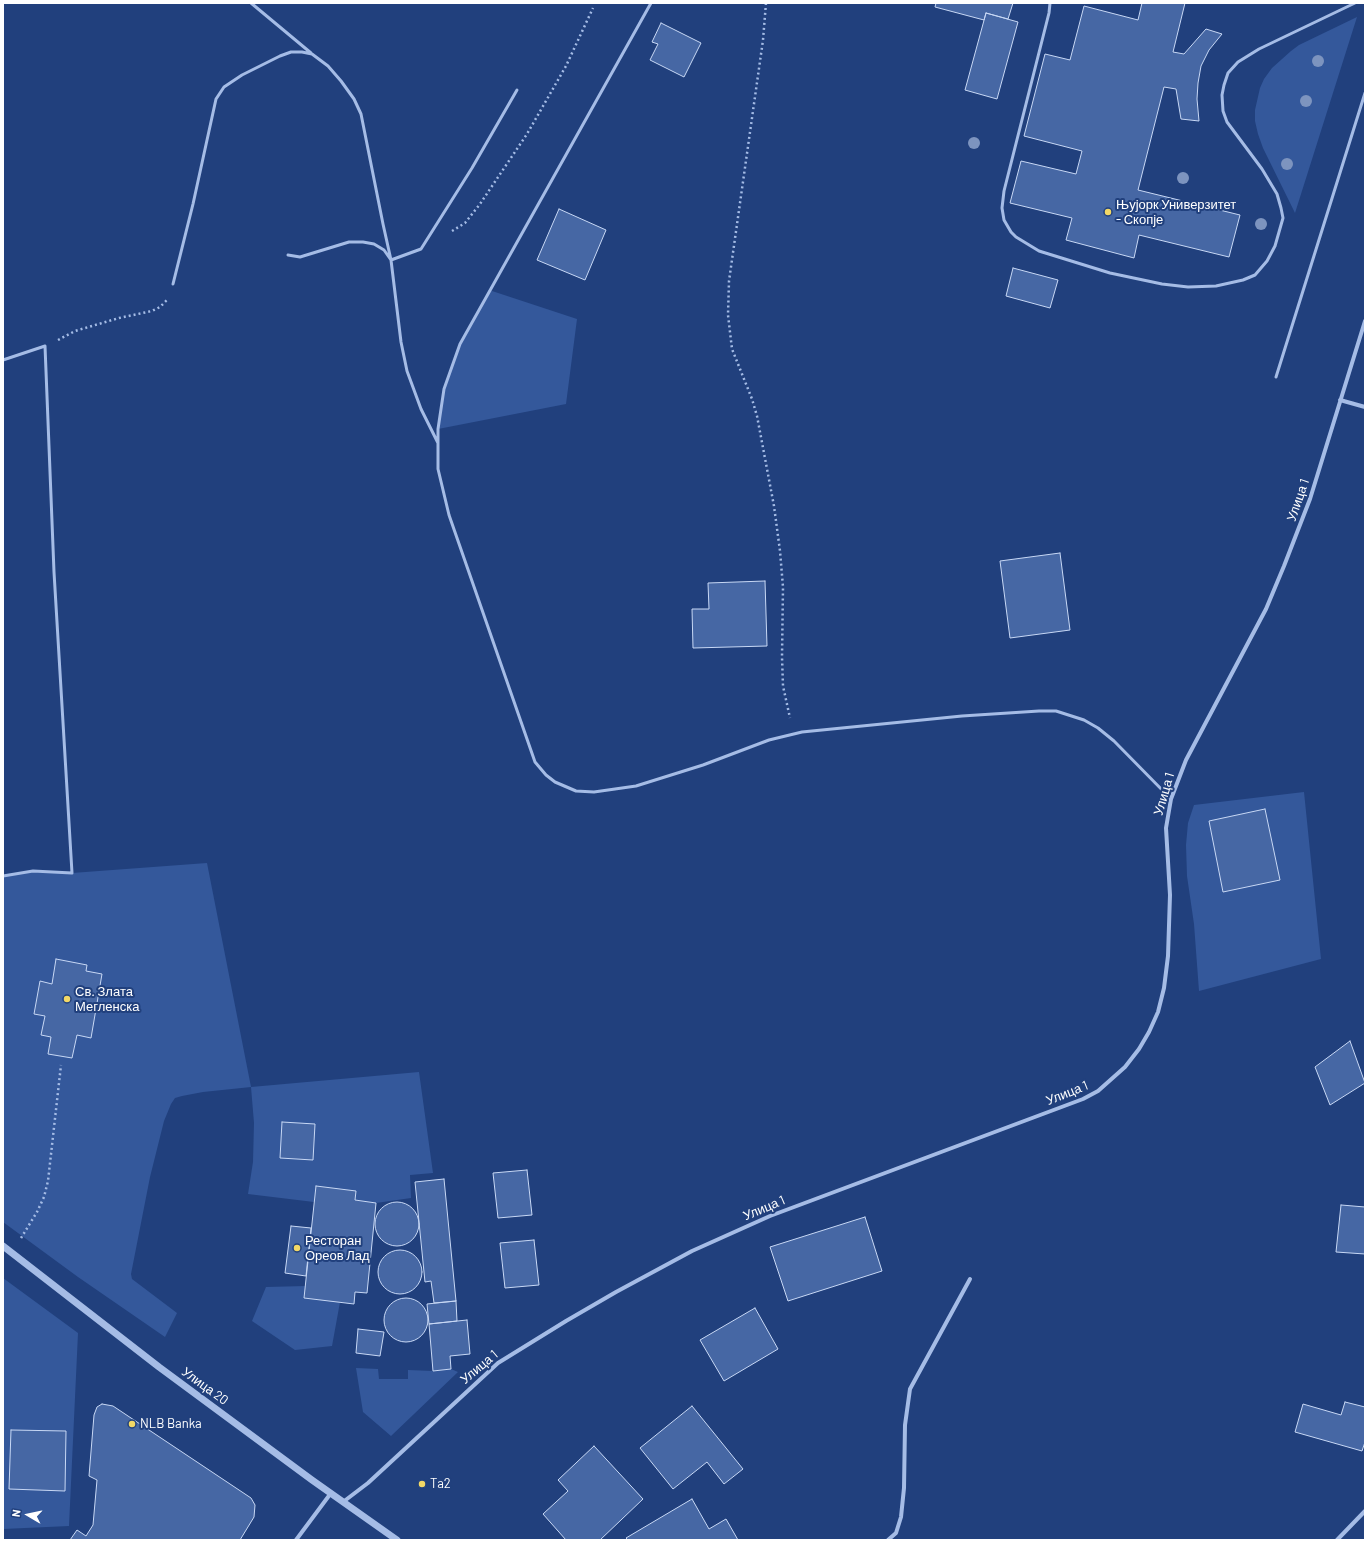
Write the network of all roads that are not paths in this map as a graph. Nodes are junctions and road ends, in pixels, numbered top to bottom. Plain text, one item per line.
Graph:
1 (251, 3) edge
2 (651, 3) edge
3 (1050, 3) edge
4 (1355, 3) edge
5 (312, 54) junction
6 (517, 90) dead end
7 (1365, 93) edge
8 (288, 255) dead end
9 (391, 260) junction
10 (173, 284) road end
11 (1365, 321) edge
12 (3, 360) edge
13 (1276, 377) dead end
14 (1340, 400) junction
15 (1365, 407) edge
16 (438, 445) junction
17 (1171, 799) junction
18 (3, 876) edge
19 (3, 1246) edge
20 (970, 1279) dead end
21 (331, 1493) junction
22 (343, 1502) junction
23 (1365, 1511) edge
24 (296, 1540) edge
25 (397, 1540) edge
26 (888, 1540) edge
27 (1337, 1540) edge

1 - 5 lane
2 - 16 lane
3 - 4 lane
5 - 9 lane
5 - 10 lane
6 - 9 lane
7 - 13 lane
8 - 9 lane
9 - 16 lane
11 - 14 street, Улица 1
12 - 18 lane
14 - 15 street
14 - 17 street, Улица 1
16 - 17 lane
17 - 22 street, Улица 1
19 - 21 street, Улица 20
20 - 26 street
21 - 22 street, Улица 20
21 - 24 street
22 - 25 street, Улица 20
23 - 27 street

